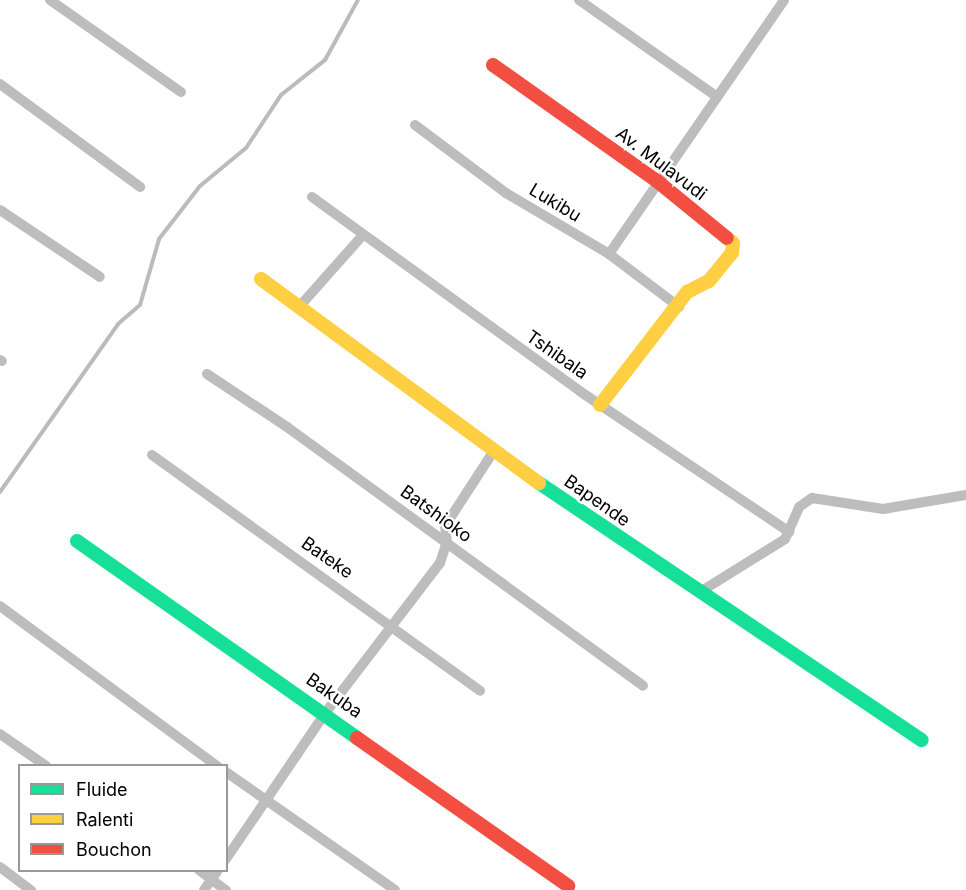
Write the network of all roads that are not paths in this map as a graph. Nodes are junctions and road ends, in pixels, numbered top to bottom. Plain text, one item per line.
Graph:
1 (50, 0) edge
2 (579, 0) edge
3 (784, 0) edge
4 (493, 65) dead end
5 (0, 84) edge
6 (181, 92) dead end
7 (716, 96) junction
8 (415, 125) dead end
9 (657, 181) junction
10 (140, 187) dead end
11 (312, 196) dead end
12 (0, 210) edge
13 (362, 236) junction
14 (609, 254) junction
15 (100, 277) dead end
16 (261, 279) dead end
17 (299, 307) junction
18 (679, 307) junction
19 (207, 374) dead end
20 (600, 405) junction
21 (494, 452) junction
22 (152, 455) dead end
23 (966, 495) edge
24 (789, 532) junction
25 (77, 541) dead end
26 (447, 542) junction
27 (700, 592) junction
28 (0, 606) edge
29 (394, 627) junction
30 (643, 686) dead end
31 (480, 691) dead end
32 (327, 712) junction
33 (0, 734) edge
34 (922, 740) dead end
35 (45, 764) edge
36 (216, 764) edge
37 (228, 773) edge
38 (267, 802) junction
39 (228, 856) edge
40 (0, 867) edge
41 (215, 875) edge
42 (568, 886) dead end
43 (31, 890) edge
44 (204, 890) edge
45 (226, 890) edge
46 (395, 890) edge

1 - 6 street
2 - 7 street
3 - 7 street
4 - 9 street, Av. Mulavudi
5 - 10 street
7 - 9 street
8 - 14 street, Lukibu
9 - 14 street
9 - 18 street, Av. Mulavudi
11 - 13 street, Tshibala
12 - 15 street
13 - 17 street
13 - 20 street, Tshibala
14 - 18 street, Lukibu
16 - 17 street, Bapende
17 - 21 street, Bapende
18 - 20 street
19 - 26 street, Batshioko
20 - 24 street, Tshibala
21 - 26 street
21 - 27 street, Bapende
22 - 29 street, Bateke
23 - 24 street
24 - 27 street
25 - 32 street, Bakuba
26 - 29 street
26 - 30 street, Batshioko
27 - 34 street, Bapende
28 - 36 street
29 - 31 street, Bateke
29 - 32 street
32 - 38 street
32 - 42 street, Bakuba
33 - 35 street
37 - 38 street
38 - 39 street
38 - 46 street
40 - 43 street
41 - 44 street
41 - 45 street

